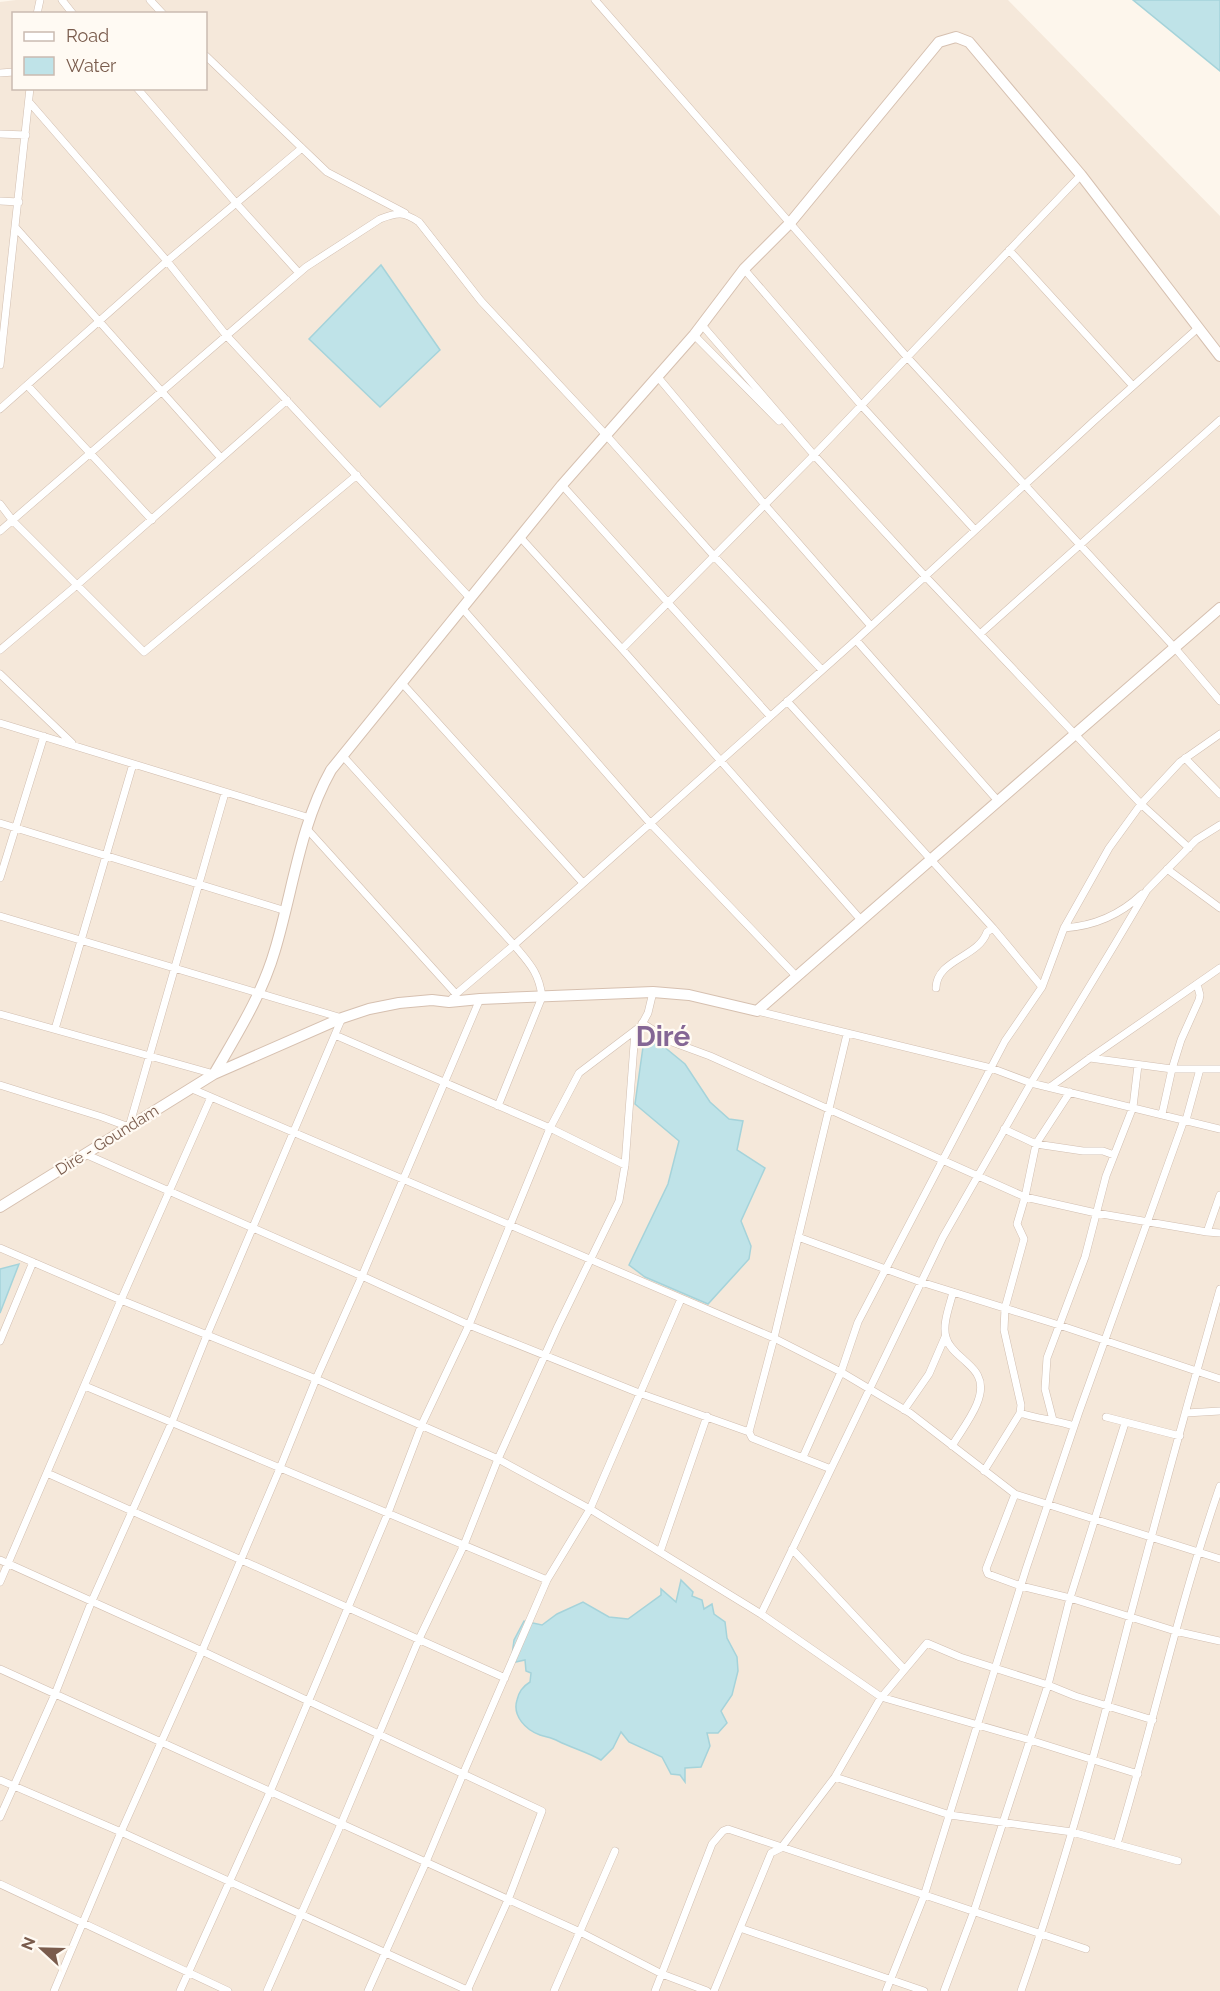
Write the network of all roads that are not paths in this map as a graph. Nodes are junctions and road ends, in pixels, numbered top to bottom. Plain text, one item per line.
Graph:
1 (62, 0) edge
2 (150, 0) edge
3 (595, 0) edge
4 (71, 12) edge
5 (161, 12) edge
6 (207, 57) edge
7 (30, 90) edge
8 (139, 90) edge
9 (30, 103) junction
10 (0, 134) edge
11 (26, 135) junction
12 (302, 148) junction
13 (1081, 175) junction
14 (0, 201) edge
15 (19, 202) junction
16 (236, 203) junction
17 (407, 214) junction
18 (790, 223) junction
19 (16, 228) junction
20 (1009, 250) junction
21 (167, 261) junction
22 (744, 269) junction
23 (299, 273) junction
24 (99, 322) junction
25 (702, 325) junction
26 (1198, 328) junction
27 (694, 334) junction
28 (226, 335) junction
29 (1220, 356) edge
30 (907, 357) junction
31 (0, 364) edge
32 (657, 376) junction
33 (27, 385) junction
34 (1133, 386) junction
35 (161, 392) junction
36 (287, 400) junction
37 (861, 405) junction
38 (0, 409) edge
39 (1220, 420) edge
40 (779, 421) dead end
41 (606, 435) junction
42 (90, 453) junction
43 (814, 455) junction
44 (221, 458) junction
45 (357, 475) junction
46 (562, 485) junction
47 (1024, 485) junction
48 (0, 504) edge
49 (765, 505) junction
50 (152, 519) junction
51 (13, 521) junction
52 (975, 530) junction
53 (0, 531) edge
54 (519, 537) junction
55 (1079, 545) junction
56 (714, 556) junction
57 (925, 576) junction
58 (77, 585) junction
59 (470, 598) junction
60 (668, 603) junction
61 (462, 608) junction
62 (1220, 608) edge
63 (871, 626) junction
64 (980, 634) junction
65 (856, 640) junction
66 (1175, 648) junction
67 (622, 649) junction
68 (0, 650) edge
69 (822, 670) junction
70 (0, 674) edge
71 (401, 682) junction
72 (787, 701) junction
73 (1220, 701) edge
74 (770, 716) junction
75 (0, 723) edge
76 (1076, 734) junction
77 (1220, 734) edge
78 (44, 736) junction
79 (74, 745) junction
80 (342, 754) junction
81 (1185, 758) junction
82 (720, 760) junction
83 (132, 764) junction
84 (225, 793) junction
85 (1220, 794) edge
86 (998, 801) junction
87 (1141, 804) junction
88 (0, 823) edge
89 (650, 823) junction
90 (308, 824) junction
91 (1220, 825) edge
92 (15, 828) junction
93 (1189, 848) junction
94 (105, 856) junction
95 (929, 860) junction
96 (1167, 869) junction
97 (0, 878) edge
98 (583, 883) junction
99 (199, 885) junction
100 (1147, 890) junction
101 (1220, 908) edge
102 (286, 911) junction
103 (0, 916) edge
104 (861, 920) junction
105 (993, 928) junction
106 (1064, 928) junction
107 (81, 940) junction
108 (514, 945) junction
109 (175, 968) junction
110 (1220, 968) edge
111 (796, 978) junction
112 (1197, 984) junction
113 (1042, 987) junction
114 (936, 988) dead end
115 (652, 992) junction
116 (260, 993) junction
117 (542, 997) junction
118 (452, 998) junction
119 (480, 999) junction
120 (757, 1011) junction
121 (0, 1014) edge
122 (342, 1018) junction
123 (642, 1023) junction
124 (55, 1029) junction
125 (635, 1031) junction
126 (847, 1034) junction
127 (335, 1035) junction
128 (149, 1056) junction
129 (1090, 1058) junction
130 (1138, 1065) junction
131 (991, 1068) junction
132 (1172, 1069) junction
133 (1200, 1069) junction
134 (1220, 1069) edge
135 (214, 1074) junction
136 (444, 1083) junction
137 (1030, 1083) junction
138 (0, 1085) edge
139 (1050, 1087) junction
140 (190, 1088) junction
141 (1070, 1092) junction
142 (211, 1097) junction
143 (498, 1106) junction
144 (1133, 1107) junction
145 (829, 1111) junction
146 (1162, 1114) junction
147 (1185, 1120) junction
148 (129, 1127) junction
149 (550, 1128) junction
150 (1004, 1129) junction
151 (1220, 1129) edge
152 (294, 1133) junction
153 (1036, 1144) junction
154 (85, 1154) junction
155 (1114, 1155) junction
156 (943, 1160) junction
157 (625, 1165) junction
158 (978, 1175) junction
159 (403, 1179) junction
160 (170, 1192) junction
161 (1220, 1195) edge
162 (1025, 1197) junction
163 (0, 1207) edge
164 (1096, 1213) junction
165 (1147, 1221) junction
166 (509, 1225) junction
167 (254, 1229) junction
168 (1207, 1232) junction
169 (1220, 1233) edge
170 (798, 1238) junction
171 (0, 1248) edge
172 (590, 1260) junction
173 (33, 1262) junction
174 (885, 1270) junction
175 (362, 1276) junction
176 (921, 1282) junction
177 (1220, 1289) edge
178 (953, 1292) junction
179 (681, 1299) junction
180 (120, 1300) junction
181 (1005, 1308) junction
182 (469, 1325) junction
183 (1059, 1325) junction
184 (207, 1335) junction
185 (945, 1336) junction
186 (774, 1338) junction
187 (1104, 1340) junction
188 (0, 1341) edge
189 (545, 1356) junction
190 (1196, 1371) junction
191 (842, 1372) junction
192 (316, 1379) junction
193 (1220, 1379) edge
194 (85, 1386) junction
195 (869, 1388) junction
196 (639, 1393) junction
197 (904, 1410) junction
198 (1220, 1411) edge
199 (1020, 1413) junction
200 (1186, 1413) junction
201 (707, 1416) junction
202 (1106, 1417) dead end
203 (1053, 1419) junction
204 (172, 1422) junction
205 (1125, 1423) junction
206 (422, 1425) junction
207 (1074, 1426) junction
208 (749, 1432) junction
209 (1180, 1436) junction
210 (952, 1446) junction
211 (802, 1457) junction
212 (498, 1459) junction
213 (280, 1468) junction
214 (831, 1469) junction
215 (984, 1471) junction
216 (47, 1473) junction
217 (1220, 1486) edge
218 (1015, 1494) junction
219 (1047, 1504) junction
220 (590, 1509) junction
221 (133, 1512) junction
222 (387, 1513) junction
223 (1095, 1519) junction
224 (1153, 1537) junction
225 (464, 1545) junction
226 (792, 1549) junction
227 (1197, 1551) junction
228 (660, 1552) junction
229 (1220, 1559) edge
230 (0, 1560) edge
231 (241, 1560) junction
232 (8, 1564) junction
233 (547, 1580) junction
234 (0, 1582) edge
235 (1021, 1586) junction
236 (1070, 1598) junction
237 (92, 1603) junction
238 (348, 1608) junction
239 (761, 1614) junction
240 (1131, 1616) junction
241 (1175, 1632) junction
242 (419, 1639) junction
243 (1220, 1641) edge
244 (202, 1651) junction
245 (994, 1667) junction
246 (0, 1669) edge
247 (904, 1669) junction
248 (505, 1678) junction
249 (1048, 1685) junction
250 (55, 1694) junction
251 (881, 1697) junction
252 (308, 1701) junction
253 (1108, 1706) junction
254 (1153, 1720) junction
255 (976, 1725) junction
256 (378, 1734) junction
257 (1030, 1740) junction
258 (161, 1742) junction
259 (1093, 1760) junction
260 (463, 1774) junction
261 (1138, 1774) junction
262 (834, 1777) junction
263 (0, 1780) edge
264 (14, 1786) junction
265 (270, 1792) junction
266 (950, 1815) junction
267 (0, 1817) edge
268 (1001, 1823) junction
269 (341, 1824) junction
270 (121, 1832) junction
271 (1072, 1832) junction
272 (1117, 1844) junction
273 (781, 1848) junction
274 (615, 1851) dead end
275 (1178, 1861) dead end
276 (426, 1862) junction
277 (230, 1881) junction
278 (0, 1884) edge
279 (924, 1896) junction
280 (508, 1899) junction
281 (974, 1911) junction
282 (301, 1914) junction
283 (83, 1923) junction
284 (740, 1928) junction
285 (580, 1932) junction
286 (1041, 1934) junction
287 (1086, 1949) dead end
288 (385, 1953) junction
289 (188, 1972) junction
290 (662, 1974) junction
291 (890, 1980) junction
292 (54, 1991) edge
293 (180, 1991) edge
294 (228, 1991) edge
295 (267, 1991) edge
296 (368, 1991) edge
297 (468, 1991) edge
298 (554, 1991) edge
299 (655, 1991) edge
300 (707, 1991) edge
301 (714, 1991) edge
302 (885, 1991) edge
303 (924, 1991) edge
304 (944, 1991) edge
305 (1021, 1991) edge

1 - 4 street
2 - 5 street
3 - 18 street
6 - 12 street
7 - 9 street
8 - 16 street
9 - 11 street
9 - 21 street
10 - 11 street
11 - 15 street
12 - 16 street
12 - 17 street
13 - 18 main road
13 - 20 street
13 - 26 main road
14 - 15 street
15 - 19 street
16 - 21 street
16 - 23 street
17 - 23 street
17 - 41 street
18 - 22 main road
18 - 30 street
19 - 24 street
19 - 31 street
20 - 30 street
20 - 34 street
21 - 24 street
21 - 28 street
22 - 25 main road
22 - 37 street
23 - 28 street
24 - 33 street
24 - 35 street
25 - 27 main road
25 - 43 street
26 - 29 main road
26 - 34 street
27 - 32 main road
27 - 40 street
28 - 35 street
28 - 36 street
30 - 37 street
30 - 47 street
32 - 41 main road
32 - 49 street
33 - 38 street
33 - 42 street
34 - 47 street
35 - 42 street
35 - 44 street
36 - 44 street
36 - 45 street
37 - 43 street
37 - 52 street
39 - 55 street
41 - 46 main road
41 - 56 street
42 - 50 street
42 - 51 street
43 - 49 street
43 - 57 street
44 - 50 street
45 - 58 street
45 - 59 street
46 - 54 main road
46 - 60 street
47 - 52 street
47 - 55 street
48 - 51 street
49 - 56 street
49 - 63 street
50 - 58 street
51 - 53 street
51 - 58 street
52 - 57 street
54 - 59 main road
54 - 67 street
55 - 64 street
55 - 66 street
56 - 60 street
56 - 69 street
57 - 63 street
57 - 64 street
58 - 68 street
59 - 61 main road
60 - 67 street
60 - 74 street
61 - 71 main road
61 - 89 street
62 - 66 main road
63 - 65 street
64 - 76 street
65 - 69 street
65 - 86 street
66 - 73 street
66 - 76 main road
67 - 82 street
69 - 72 street
70 - 79 street
71 - 80 main road
71 - 98 street
72 - 74 street
72 - 95 street
74 - 82 street
75 - 78 street
76 - 86 main road
76 - 87 street
77 - 81 street
78 - 79 street
78 - 92 street
79 - 83 street
80 - 90 main road
80 - 108 street
81 - 85 street
81 - 87 street
82 - 89 street
82 - 104 street
83 - 84 street
83 - 94 street
84 - 90 street
84 - 99 street
86 - 95 main road
87 - 93 street
87 - 106 street
88 - 92 street
89 - 98 street
89 - 111 street
90 - 102 main road
90 - 118 street
91 - 93 street
92 - 94 street
92 - 97 street
93 - 96 street
94 - 99 street
94 - 107 street
95 - 104 main road
95 - 105 street
96 - 100 street
96 - 101 street
98 - 108 street
99 - 102 street
99 - 109 street
100 - 106 street
100 - 137 street
102 - 116 main road
103 - 107 street
104 - 111 main road
105 - 113 street
105 - 114 street
106 - 113 street
107 - 109 street
107 - 124 street
108 - 117 street
108 - 118 street
109 - 116 street
109 - 128 street
110 - 112 street
111 - 120 main road
112 - 129 street
112 - 132 street
113 - 131 street
115 - 117 main road, Diré - Goundam
115 - 120 main road, Diré - Goundam
115 - 123 street
116 - 122 street
116 - 135 main road
117 - 119 main road, Diré - Goundam
117 - 143 street
118 - 119 main road, Diré - Goundam
118 - 122 main road, Diré - Goundam
119 - 136 street
120 - 126 street
121 - 124 street
122 - 127 street
122 - 135 main road, Diré - Goundam
123 - 125 street
123 - 145 street
124 - 128 street
125 - 149 street
125 - 157 street
126 - 131 street
126 - 145 street
127 - 136 street
127 - 152 street
128 - 135 street
128 - 148 street
129 - 130 street
129 - 139 street
130 - 132 street
130 - 144 street
131 - 137 street
131 - 156 street
132 - 133 street
132 - 146 street
133 - 134 street
133 - 147 street
135 - 140 main road, Diré - Goundam
136 - 143 street
136 - 159 street
137 - 139 street
137 - 150 street
138 - 148 street
139 - 141 street
140 - 142 street
140 - 148 main road, Diré - Goundam
141 - 144 street
141 - 153 street
142 - 152 street
142 - 160 street
143 - 149 street
144 - 146 street
144 - 155 street
145 - 156 street
145 - 170 street
146 - 147 street
147 - 151 street
147 - 165 street
148 - 154 main road, Diré - Goundam
149 - 157 street
149 - 166 street
150 - 153 street
150 - 158 street
152 - 159 street
152 - 167 street
153 - 155 street
153 - 162 street
154 - 160 street
154 - 163 main road, Diré - Goundam
155 - 164 street
156 - 158 street
156 - 174 street
157 - 172 street
158 - 162 street
158 - 176 street
159 - 166 street
159 - 175 street
160 - 167 street
160 - 180 street
161 - 168 street
162 - 164 street
162 - 181 street
164 - 165 street
164 - 183 street
165 - 168 street
165 - 187 street
166 - 172 street
166 - 182 street
167 - 175 street
167 - 184 street
168 - 169 street
170 - 174 street
170 - 186 street
171 - 173 street
172 - 179 street
172 - 189 street
173 - 180 street
173 - 188 street
174 - 176 street
174 - 191 street
175 - 182 street
175 - 192 street
176 - 178 street
176 - 195 street
177 - 190 street
178 - 181 street
178 - 185 street
179 - 186 street
179 - 196 street
180 - 184 street
180 - 194 street
181 - 183 street
181 - 199 street
182 - 189 street
182 - 206 street
183 - 187 street
183 - 203 street
184 - 192 street
184 - 204 street
185 - 197 street
185 - 210 street
186 - 191 street
186 - 208 street
187 - 190 street
187 - 207 street
189 - 196 street
189 - 212 street
190 - 193 street
190 - 200 street
191 - 195 street
191 - 211 street
192 - 206 street
192 - 213 street
194 - 204 street
194 - 216 street
195 - 197 street
195 - 214 street
196 - 201 street
196 - 220 street
197 - 210 street
198 - 200 street
199 - 203 street
199 - 215 street
200 - 209 street
201 - 208 street
201 - 228 street
202 - 205 street
203 - 207 street
204 - 213 street
204 - 221 street
205 - 209 street
205 - 223 street
206 - 212 street
206 - 222 street
207 - 219 street
208 - 211 street
209 - 224 street
210 - 215 street
211 - 214 street
212 - 220 street
212 - 225 street
213 - 222 street
213 - 231 street
214 - 226 street
215 - 218 street
216 - 221 street
216 - 232 street
217 - 227 street
218 - 219 street
218 - 235 street
219 - 223 street
219 - 235 street
220 - 228 street
220 - 233 street
221 - 231 street
221 - 237 street
222 - 225 street
222 - 238 street
223 - 224 street
223 - 236 street
224 - 227 street
224 - 240 street
225 - 233 street
225 - 242 street
226 - 239 street
226 - 247 street
227 - 229 street
227 - 241 street
228 - 239 street
230 - 232 street
231 - 238 street
231 - 244 street
232 - 234 street
232 - 237 street
233 - 248 street
235 - 236 street
235 - 245 street
236 - 240 street
236 - 249 street
237 - 244 street
237 - 250 street
238 - 242 street
238 - 252 street
239 - 251 street
240 - 241 street
240 - 253 street
241 - 243 street
241 - 254 street
242 - 248 street
242 - 256 street
244 - 252 street
244 - 258 street
245 - 247 street
245 - 249 street
245 - 255 street
246 - 250 street
247 - 251 street
248 - 260 street
249 - 253 street
249 - 257 street
250 - 258 street
250 - 264 street
251 - 255 street
251 - 262 street
252 - 256 street
252 - 265 street
253 - 254 street
253 - 259 street
254 - 261 street
255 - 257 street
255 - 266 street
256 - 260 street
256 - 269 street
257 - 259 street
257 - 268 street
258 - 265 street
258 - 270 street
259 - 261 street
259 - 271 street
260 - 276 street
260 - 280 street
261 - 272 street
262 - 266 street
262 - 273 street
263 - 264 street
264 - 267 street
264 - 270 street
265 - 269 street
265 - 277 street
266 - 268 street
266 - 279 street
268 - 271 street
268 - 281 street
269 - 276 street
269 - 282 street
270 - 277 street
270 - 283 street
271 - 272 street
271 - 286 street
272 - 275 street
273 - 279 street
273 - 284 street
273 - 290 street
274 - 285 street
276 - 280 street
276 - 288 street
277 - 282 street
277 - 289 street
278 - 283 street
279 - 281 street
279 - 291 street
280 - 285 street
280 - 297 street
281 - 286 street
281 - 304 street
282 - 288 street
282 - 295 street
283 - 289 street
283 - 292 street
284 - 291 street
284 - 301 street
285 - 290 street
285 - 298 street
286 - 287 street
286 - 305 street
288 - 296 street
288 - 297 street
289 - 293 street
289 - 294 street
290 - 299 street
290 - 300 street
291 - 302 street
291 - 303 street

